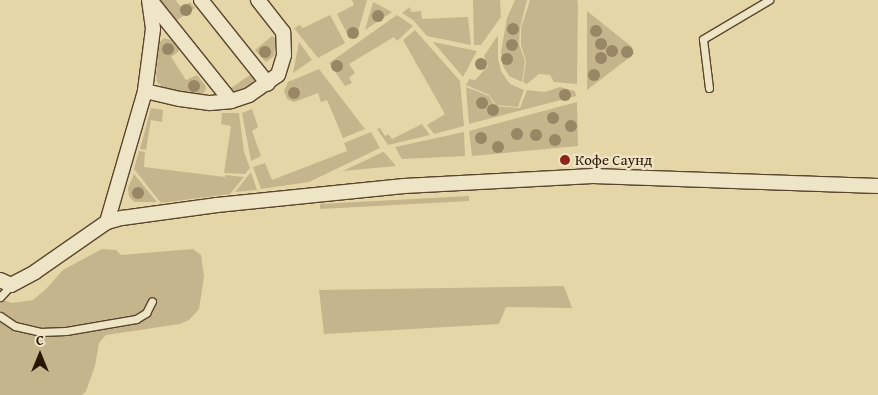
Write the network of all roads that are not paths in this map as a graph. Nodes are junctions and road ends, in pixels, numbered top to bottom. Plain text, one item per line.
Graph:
1 (150, 0) edge
2 (201, 0) edge
3 (258, 0) edge
4 (769, 0) edge
5 (268, 84) junction
6 (709, 88) dead end
7 (145, 91) junction
8 (231, 101) junction
9 (878, 186) edge
10 (108, 222) junction
11 (5, 283) edge
12 (0, 297) edge
13 (152, 301) dead end
14 (0, 316) edge

1 - 7 street
1 - 8 street
2 - 5 street
3 - 5 street
4 - 6 lane
5 - 8 street
7 - 8 street
7 - 10 street
9 - 10 street
10 - 11 street
11 - 12 lane
13 - 14 lane

